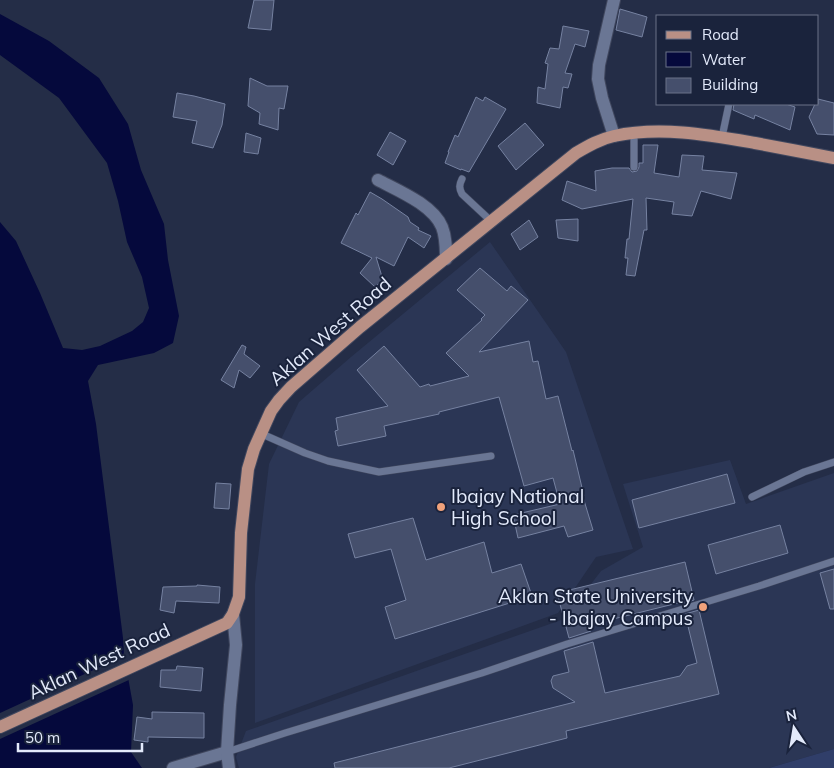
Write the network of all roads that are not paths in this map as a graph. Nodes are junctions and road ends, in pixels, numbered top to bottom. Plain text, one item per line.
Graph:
1 (614, 0) edge
2 (730, 105) edge
3 (634, 133) junction
4 (614, 136) junction
5 (722, 137) junction
6 (834, 158) edge
7 (634, 167) dead end
8 (462, 179) dead end
9 (378, 180) dead end
10 (491, 221) junction
11 (446, 259) junction
12 (262, 434) junction
13 (491, 456) dead end
14 (834, 462) edge
15 (752, 497) dead end
16 (834, 561) edge
17 (233, 614) junction
18 (0, 727) edge
19 (227, 752) junction
20 (173, 768) edge
21 (229, 768) edge

1 - 4 street
2 - 5 lane
3 - 4 main road, Aklan West Road
3 - 5 main road, Aklan West Road
3 - 7 lane
4 - 10 main road, Aklan West Road
5 - 6 main road, Aklan West Road
8 - 10 lane
9 - 11 street
10 - 11 main road, Aklan West Road
11 - 12 main road, Aklan West Road
12 - 13 lane
12 - 17 main road, Aklan West Road
14 - 15 lane
16 - 19 lane
17 - 18 main road, Aklan West Road
17 - 19 street
19 - 20 street
19 - 21 street

